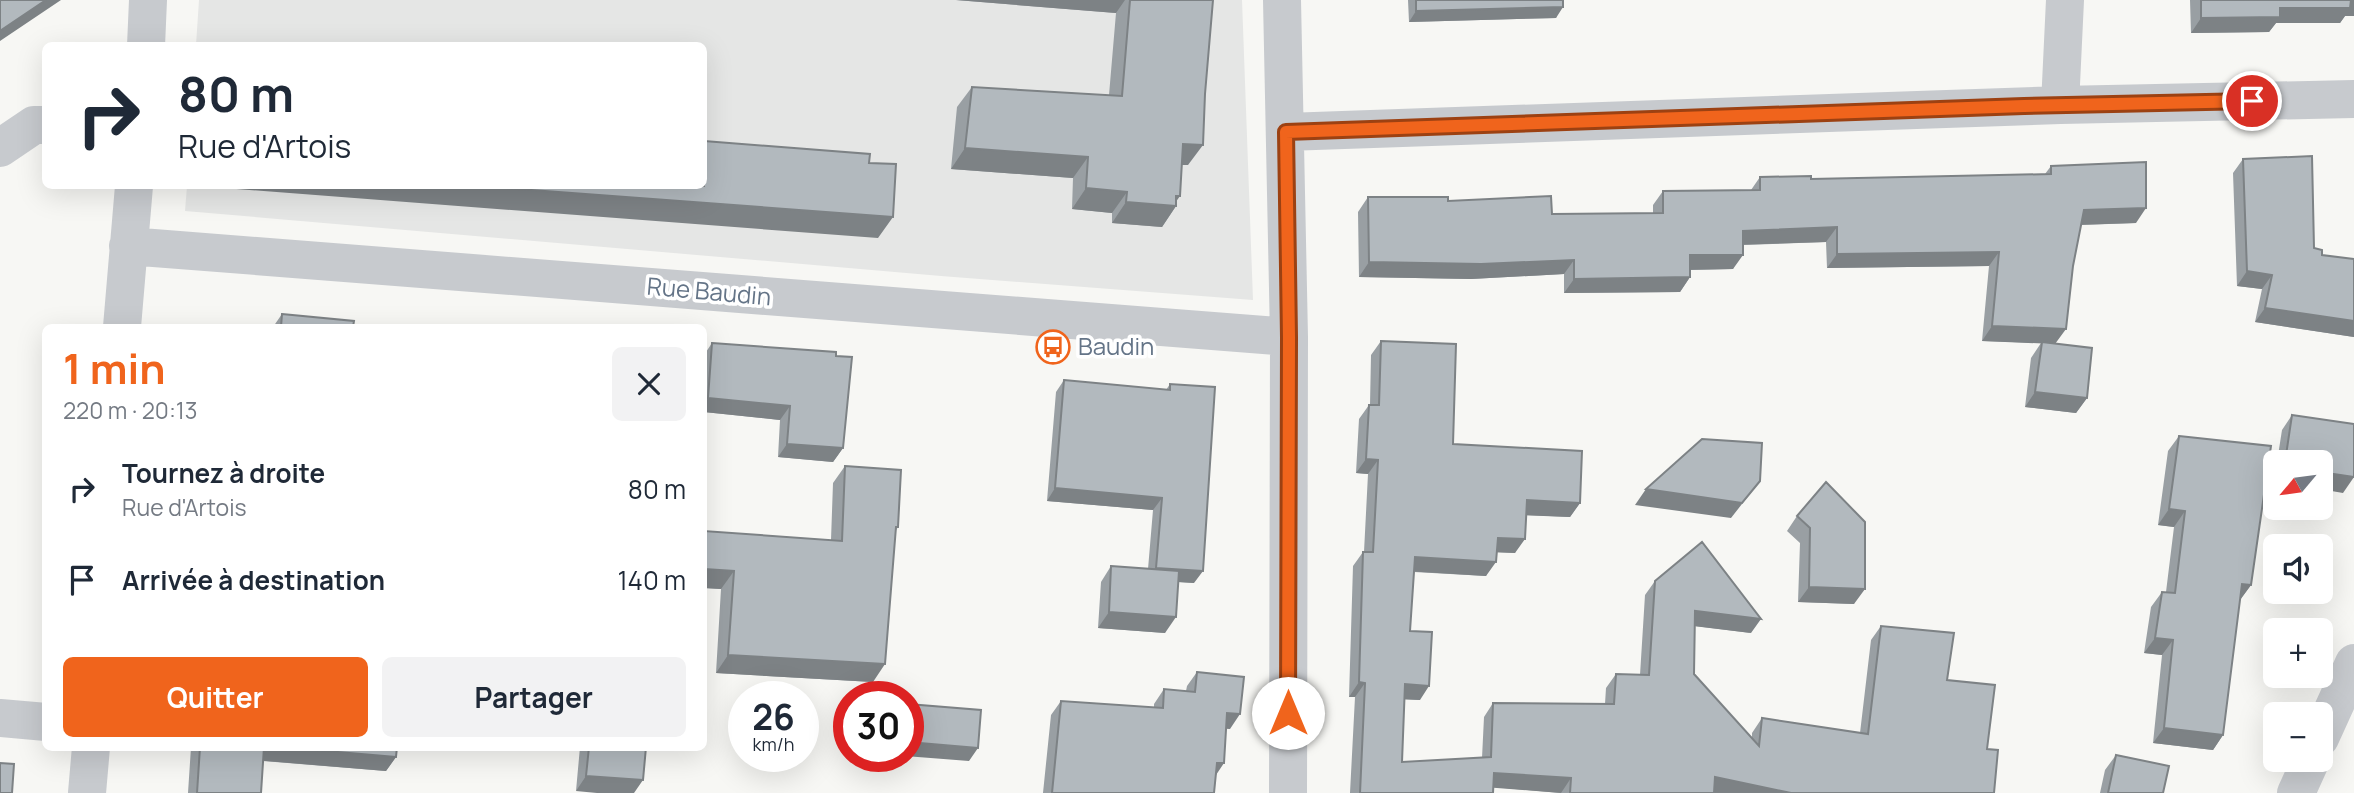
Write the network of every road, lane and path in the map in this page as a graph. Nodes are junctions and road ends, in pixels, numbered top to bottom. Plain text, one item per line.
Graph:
1 (148, 0) edge
2 (1282, 0) edge
3 (2065, 0) edge
4 (146, 42) edge
5 (2354, 99) edge
6 (2060, 105) junction
7 (42, 125) edge
8 (1286, 132) junction
9 (0, 148) edge
10 (134, 189) edge
11 (128, 246) junction
12 (122, 324) edge
13 (1289, 337) junction
14 (2354, 663) edge
15 (2333, 709) edge
16 (0, 718) edge
17 (42, 722) edge
18 (91, 751) edge
19 (2306, 772) edge
20 (87, 793) edge
21 (1288, 793) edge
22 (2296, 793) edge

1 - 4 street
2 - 8 street
3 - 6 street
5 - 6 street
6 - 8 street
7 - 9 street
8 - 13 street
10 - 11 street
11 - 12 street
11 - 13 street, Rue Baudin
13 - 21 street
14 - 15 street
16 - 17 street
18 - 20 street
19 - 22 street

